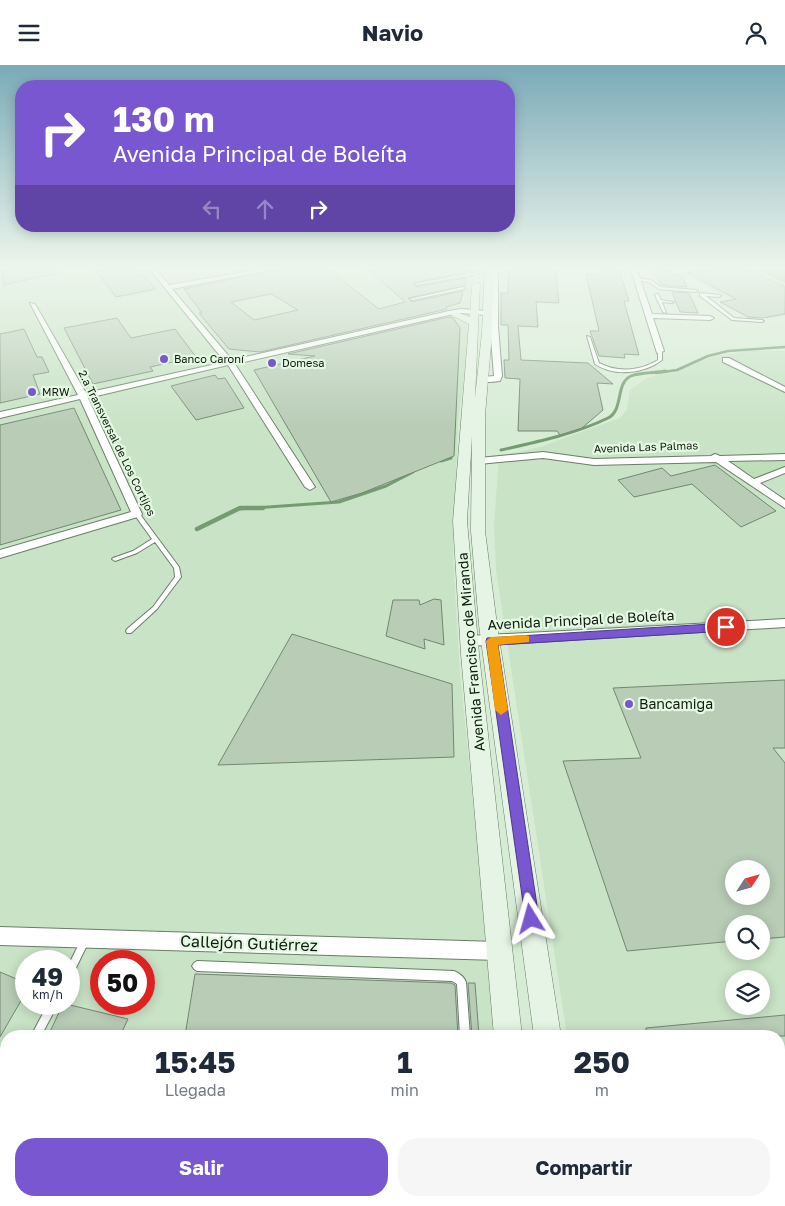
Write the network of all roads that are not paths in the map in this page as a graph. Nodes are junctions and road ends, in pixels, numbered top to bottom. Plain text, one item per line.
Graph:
1 (41, 320) edge
2 (196, 320) edge
3 (418, 320) edge
4 (432, 320) edge
5 (473, 320) edge
6 (486, 320) edge
7 (651, 320) edge
8 (751, 320) edge
9 (762, 321) dead end
10 (491, 322) joint
11 (588, 337) dead end
12 (660, 351) joint
13 (726, 360) dead end
14 (231, 364) junction
15 (785, 390) edge
16 (84, 398) junction
17 (0, 415) edge
18 (0, 419) edge
19 (715, 457) junction
20 (785, 457) edge
21 (479, 461) junction
22 (785, 470) edge
23 (752, 483) junction
24 (310, 487) dead end
25 (785, 505) edge
26 (137, 514) junction
27 (154, 539) junction
28 (0, 554) edge
29 (115, 559) dead end
30 (785, 623) edge
31 (128, 631) dead end
32 (469, 641) junction
33 (491, 641) junction
34 (0, 936) edge
35 (86, 938) junction
36 (80, 950) edge
37 (498, 951) junction
38 (197, 966) dead end
39 (47, 1015) edge
40 (39, 1030) edge
41 (465, 1030) edge
42 (507, 1030) edge
43 (547, 1030) edge

1 - 16 street, 2.ª Transversal de Los Cortijos
2 - 14 street
3 - 14 street
4 - 14 street
5 - 32 main road, Avenida Francisco de Miranda
6 - 10 street
7 - 12 street
8 - 9 lane
10 - 21 main road, Avenida Francisco de Miranda
11 - 12 lane
13 - 15 street
14 - 16 street
14 - 24 street
16 - 17 street
16 - 18 street
16 - 26 street, 2.ª Transversal de Los Cortijos
19 - 20 street, Avenida Las Palmas
19 - 21 street, Avenida Las Palmas
19 - 23 street
21 - 33 main road, Avenida Francisco de Miranda
22 - 23 street
23 - 25 street
26 - 27 lane, 2.ª Transversal de Los Cortijos
26 - 28 street
27 - 29 lane
27 - 31 lane, 2.ª Transversal de Los Cortijos
30 - 33 street, Avenida Principal de Boleíta
32 - 33 street, Avenida Principal de Boleíta
32 - 37 main road, Avenida Francisco de Miranda
33 - 43 main road, Avenida Francisco de Miranda
34 - 35 street, Callejón Gutiérrez
35 - 36 lane
35 - 37 street, Callejón Gutiérrez
37 - 42 main road, Avenida Francisco de Miranda
38 - 41 lane
39 - 40 lane

